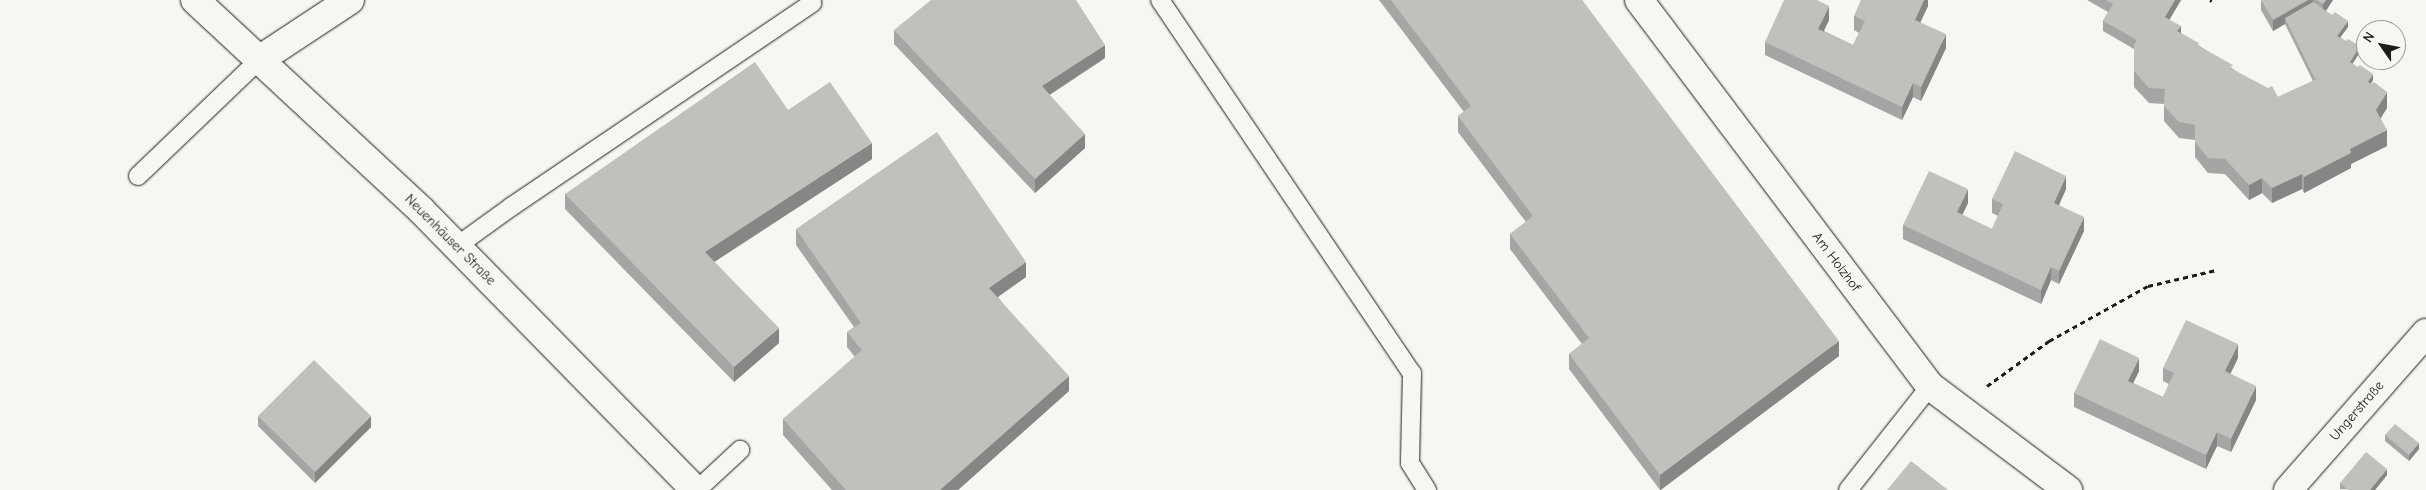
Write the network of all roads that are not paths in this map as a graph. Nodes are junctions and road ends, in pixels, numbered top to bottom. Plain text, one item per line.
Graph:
1 (194, 0) edge
2 (350, 0) edge
3 (1160, 0) edge
4 (1638, 0) edge
5 (812, 3) dead end
6 (259, 60) junction
7 (138, 176) dead end
8 (457, 246) junction
9 (2426, 333) edge
10 (1930, 386) junction
11 (740, 450) dead end
12 (696, 490) edge
13 (1427, 490) edge
14 (1848, 490) edge
15 (2068, 490) edge
16 (2288, 490) edge

1 - 6 street, Neuenhäuser Straße
2 - 6 street
3 - 13 lane
4 - 10 street, Am Holzhof
5 - 8 lane
6 - 7 lane
6 - 8 street, Neuenhäuser Straße
8 - 12 street, Neuenhäuser Straße
9 - 16 street, Ungerstraße
10 - 14 lane
10 - 15 street, Am Holzhof
11 - 12 lane

